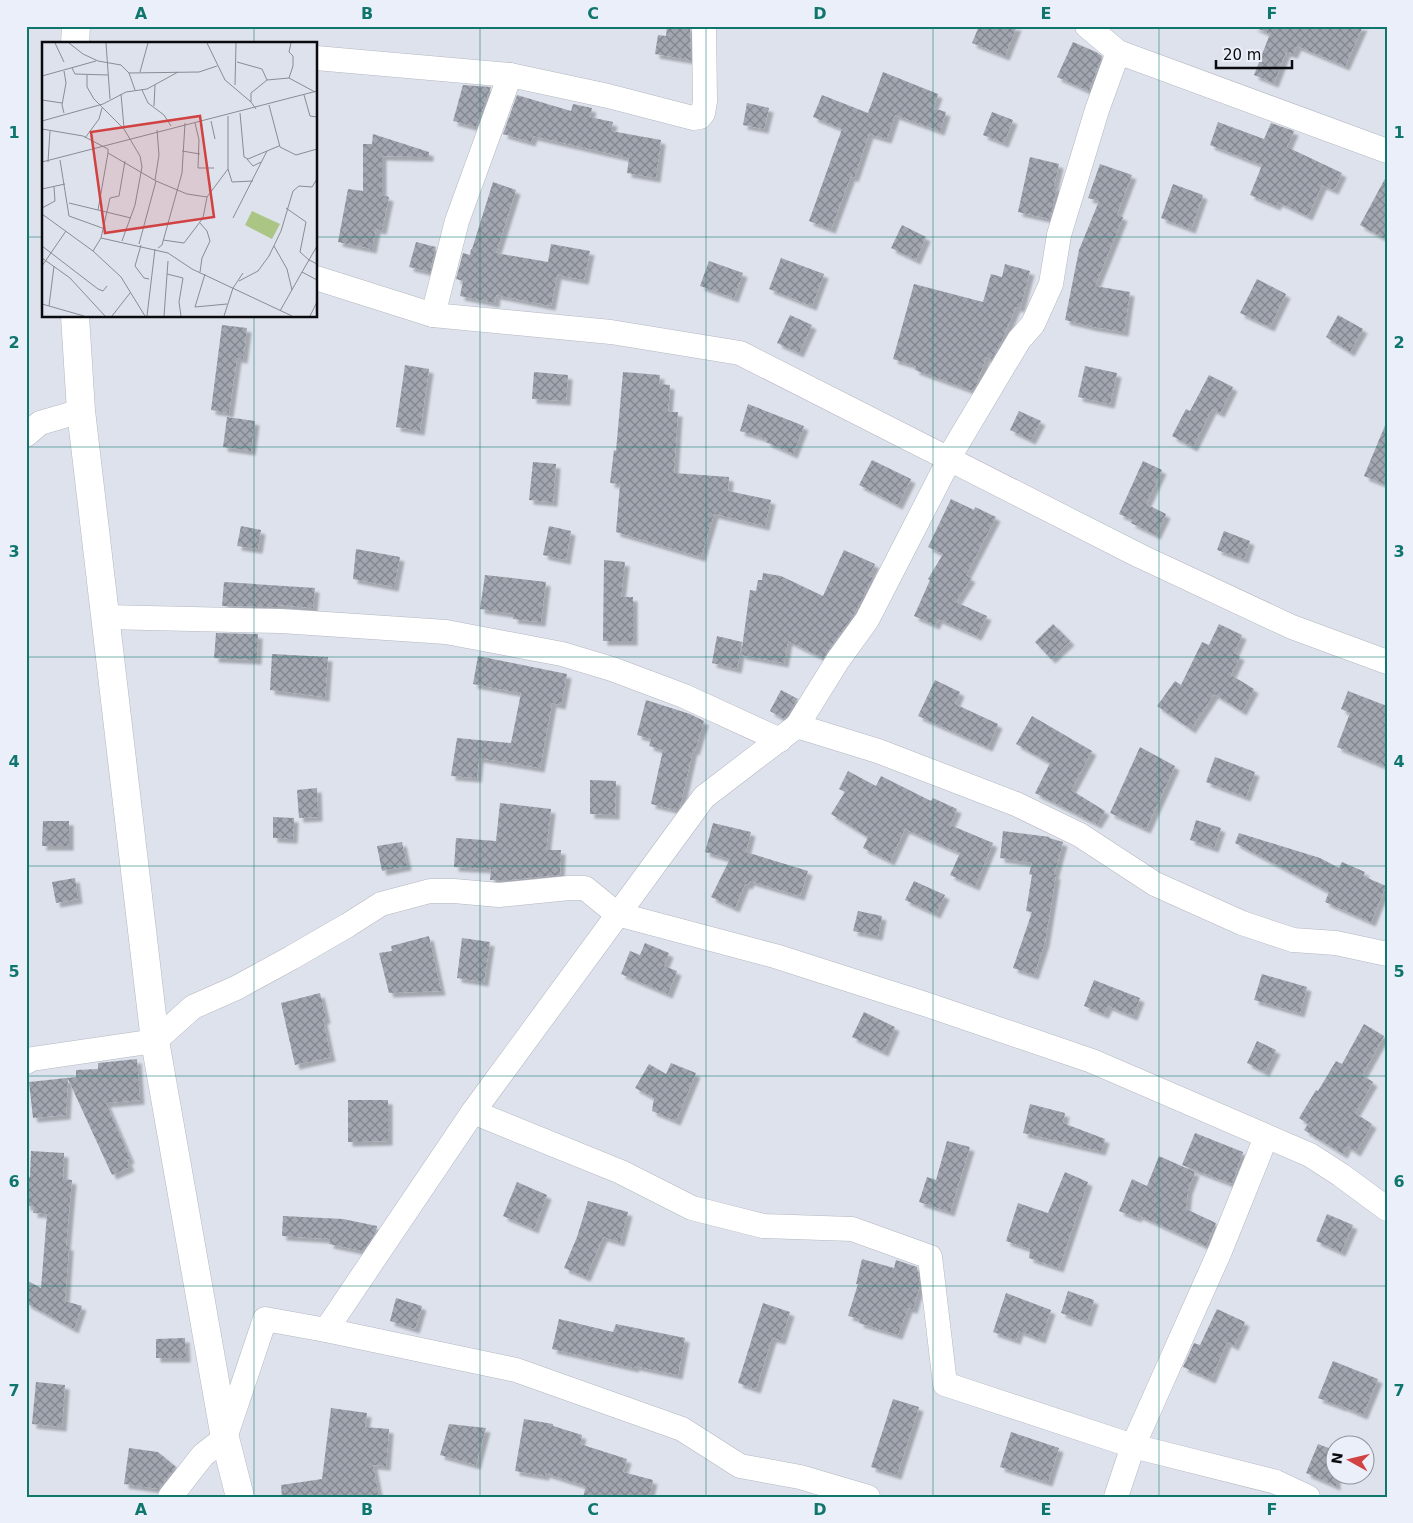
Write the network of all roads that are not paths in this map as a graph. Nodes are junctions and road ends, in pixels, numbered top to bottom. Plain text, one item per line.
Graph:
1 (76, 26) edge
2 (704, 26) edge
3 (1087, 26) edge
4 (75, 42) edge
5 (1118, 52) junction
6 (318, 58) edge
7 (510, 75) junction
8 (1387, 151) edge
9 (318, 279) edge
10 (433, 314) junction
11 (75, 318) edge
12 (81, 411) junction
13 (26, 435) edge
14 (948, 459) junction
15 (105, 617) junction
16 (1387, 662) edge
17 (788, 733) junction
18 (617, 914) junction
19 (1387, 954) edge
20 (155, 1041) junction
21 (28, 1060) edge
22 (473, 1112) junction
23 (1266, 1137) junction
24 (1387, 1209) edge
25 (326, 1330) junction
26 (225, 1438) junction
27 (1133, 1446) junction
28 (170, 1497) edge
29 (240, 1497) edge
30 (868, 1497) edge
31 (1116, 1497) edge
32 (1308, 1497) edge

1 - 4 street
2 - 7 street
3 - 5 street
5 - 8 street
5 - 14 street
6 - 7 street
7 - 10 street
9 - 10 street
10 - 14 street
11 - 12 street
12 - 13 street
12 - 15 street
14 - 16 street
14 - 17 street
15 - 17 street
15 - 20 street
17 - 18 street
17 - 19 street
18 - 20 street
18 - 22 street
18 - 23 street
20 - 21 street
20 - 26 street
22 - 25 street
22 - 27 street
23 - 24 street
23 - 27 street
25 - 26 street
25 - 30 street
26 - 28 street
26 - 29 street
27 - 31 street
27 - 32 street

